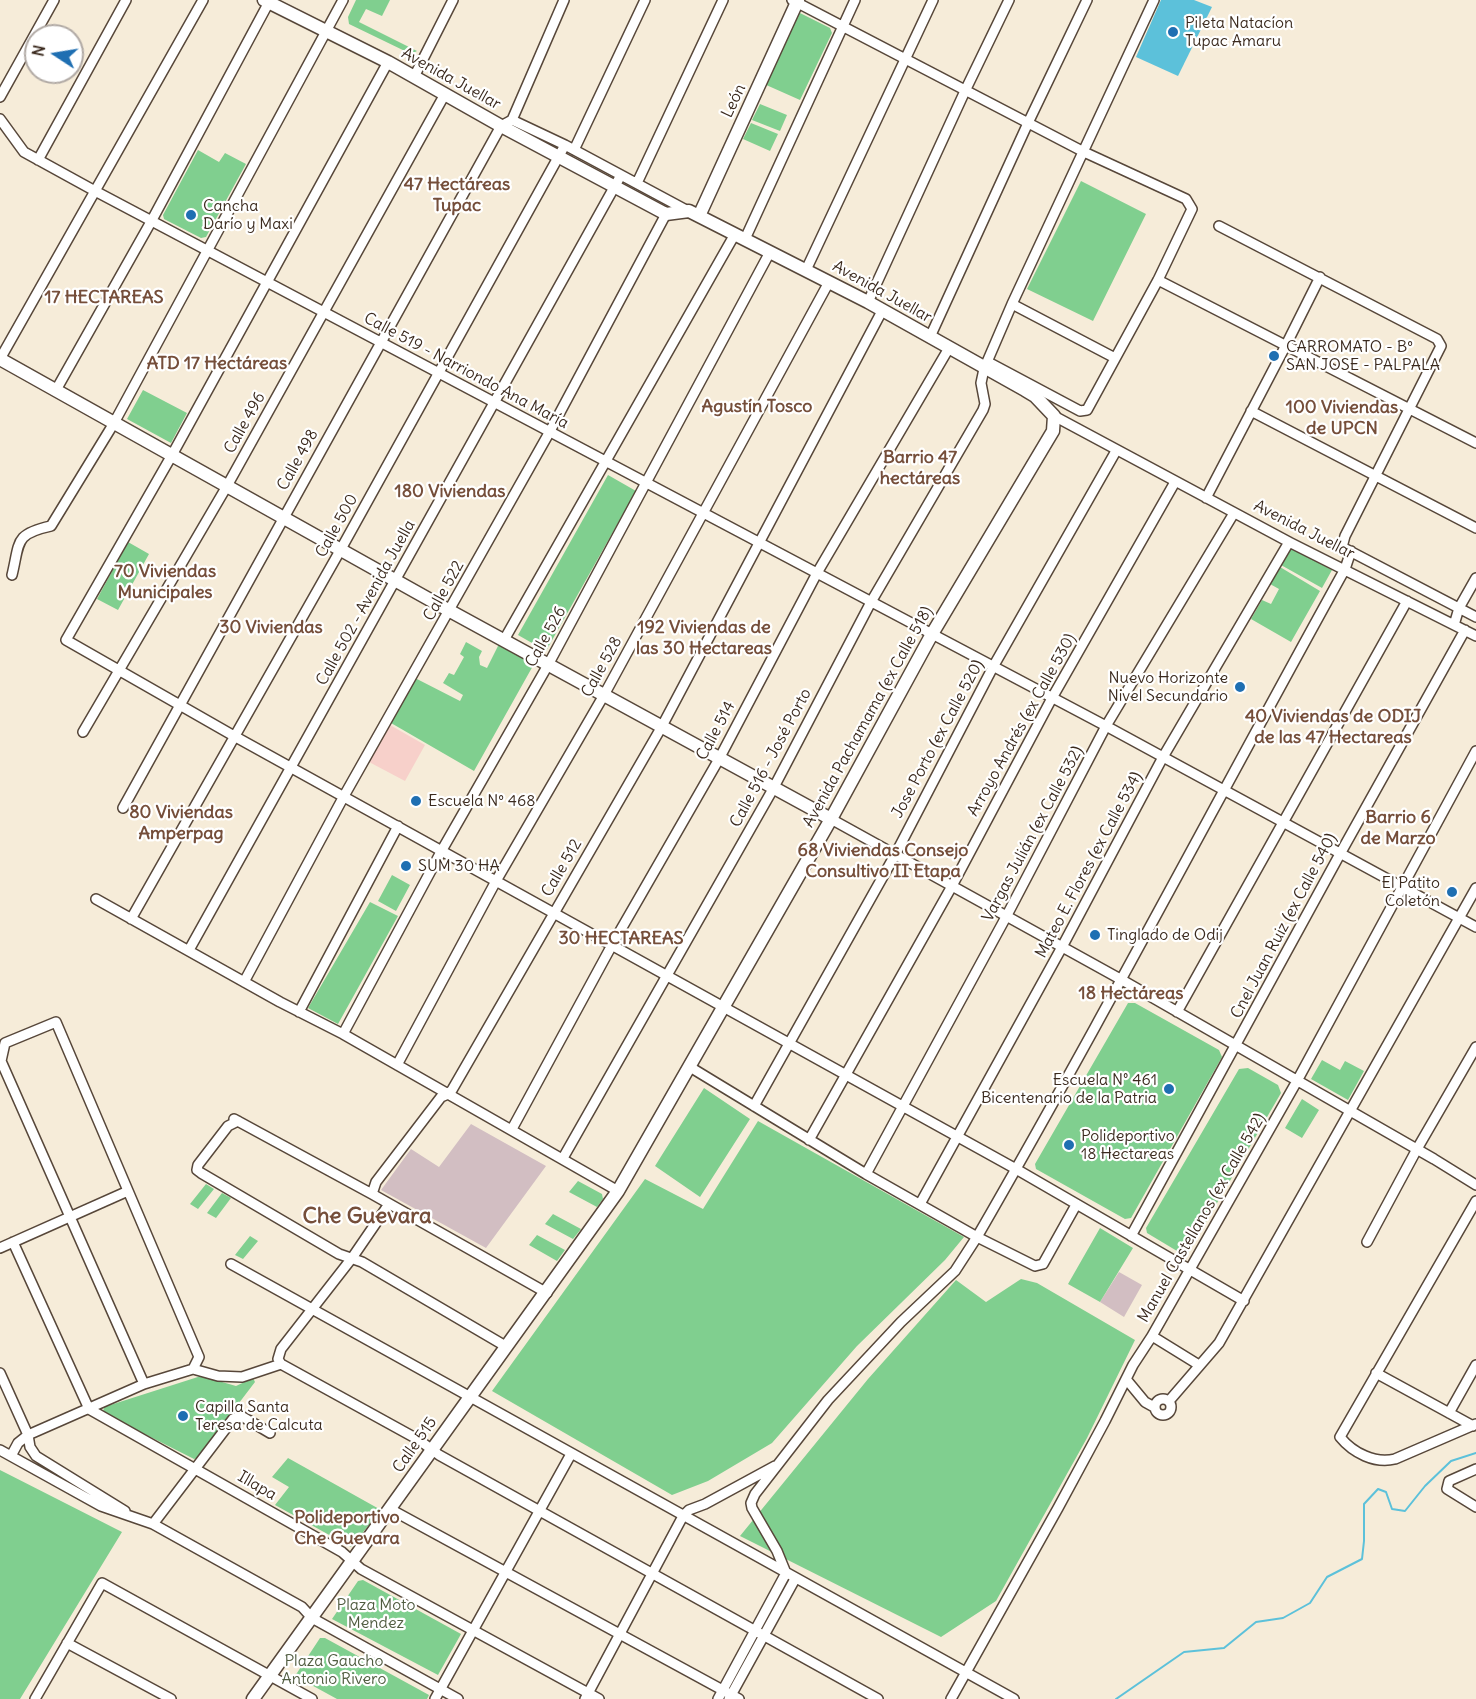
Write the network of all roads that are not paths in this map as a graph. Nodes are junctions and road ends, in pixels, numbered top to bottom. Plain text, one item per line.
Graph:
1 (54, 0) edge
2 (126, 0) edge
3 (203, 0) edge
4 (343, 0) edge
5 (453, 0) edge
6 (564, 0) edge
7 (645, 0) edge
8 (723, 0) edge
9 (855, 0) edge
10 (933, 0) edge
11 (1009, 0) edge
12 (1087, 0) edge
13 (1154, 0) edge
14 (267, 1) edge
15 (796, 1) edge
16 (843, 27) junction
17 (328, 31) junction
18 (905, 59) junction
19 (388, 62) junction
20 (414, 77) junction
21 (965, 91) junction
22 (445, 94) junction
23 (0, 97) edge
24 (0, 119) edge
25 (506, 123) junction
26 (1028, 123) junction
27 (565, 145) junction
28 (574, 150) junction
29 (1084, 152) junction
30 (559, 157) junction
31 (38, 159) junction
32 (621, 175) junction
33 (637, 183) junction
34 (615, 187) junction
35 (95, 191) junction
36 (666, 214) junction
37 (694, 214) junction
38 (152, 220) junction
39 (1219, 226) dead end
40 (740, 236) junction
41 (208, 250) junction
42 (770, 252) junction
43 (806, 270) junction
44 (1320, 277) junction
45 (1158, 280) junction
46 (268, 282) junction
47 (829, 282) junction
48 (868, 302) junction
49 (1012, 304) junction
50 (882, 311) junction
51 (323, 313) junction
52 (930, 337) junction
53 (380, 342) junction
54 (1286, 345) junction
55 (949, 348) junction
56 (1115, 358) junction
57 (0, 359) edge
58 (986, 365) junction
59 (438, 374) junction
60 (56, 390) junction
61 (495, 403) junction
62 (1409, 409) junction
63 (1251, 411) junction
64 (1053, 416) junction
65 (114, 423) junction
66 (549, 433) junction
67 (1476, 443) edge
68 (1116, 451) junction
69 (172, 455) junction
70 (604, 460) junction
71 (1376, 476) junction
72 (646, 482) junction
73 (1175, 482) junction
74 (227, 486) junction
75 (1206, 498) junction
76 (703, 512) junction
77 (1234, 513) junction
78 (283, 518) junction
79 (1476, 528) edge
80 (759, 542) junction
81 (1289, 543) junction
82 (341, 549) junction
83 (1346, 549) junction
84 (1345, 569) junction
85 (817, 573) junction
86 (12, 575) dead end
87 (1476, 578) edge
88 (395, 580) junction
89 (1407, 601) junction
90 (871, 602) junction
91 (1459, 608) junction
92 (450, 611) junction
93 (1476, 617) edge
94 (1454, 625) junction
95 (1465, 630) junction
96 (932, 634) junction
97 (1476, 636) edge
98 (504, 640) junction
99 (548, 665) junction
100 (993, 667) junction
101 (120, 671) junction
102 (604, 695) junction
103 (1052, 698) junction
104 (180, 704) junction
105 (1106, 726) junction
106 (661, 728) junction
107 (83, 732) dead end
108 (234, 736) junction
109 (1476, 751) edge
110 (1163, 757) junction
111 (719, 759) junction
112 (291, 767) junction
113 (773, 789) junction
114 (1223, 790) junction
115 (344, 796) junction
116 (123, 808) dead end
117 (831, 819) junction
118 (1283, 822) junction
119 (398, 826) junction
120 (442, 850) junction
121 (1340, 854) junction
122 (895, 855) junction
123 (496, 880) junction
124 (952, 886) junction
125 (1476, 888) edge
126 (1403, 889) junction
127 (96, 899) dead end
128 (553, 912) junction
129 (1006, 917) junction
130 (131, 919) junction
131 (1460, 919) junction
132 (1476, 927) edge
133 (612, 945) junction
134 (1062, 947) junction
135 (189, 951) junction
136 (667, 975) junction
137 (1122, 980) junction
138 (244, 982) junction
139 (725, 1006) junction
140 (299, 1012) junction
141 (1177, 1012) junction
142 (343, 1034) junction
143 (789, 1043) junction
144 (1236, 1047) junction
145 (1476, 1047) edge
146 (397, 1065) junction
147 (690, 1068) junction
148 (846, 1074) junction
149 (1297, 1082) junction
150 (448, 1094) junction
151 (754, 1106) junction
152 (902, 1107) junction
153 (1351, 1113) junction
154 (512, 1130) junction
155 (957, 1137) junction
156 (808, 1140) junction
157 (1417, 1149) junction
158 (563, 1158) junction
159 (1016, 1169) junction
160 (866, 1174) junction
161 (1476, 1185) edge
162 (128, 1191) junction
163 (618, 1191) junction
164 (372, 1194) junction
165 (1476, 1201) edge
166 (389, 1204) junction
167 (920, 1204) junction
168 (1076, 1205) junction
169 (69, 1218) junction
170 (1131, 1236) junction
171 (977, 1237) junction
172 (13, 1242) junction
173 (1367, 1242) dead end
174 (0, 1248) edge
175 (352, 1258) junction
176 (231, 1264) dead end
177 (1189, 1269) junction
178 (547, 1293) junction
179 (1244, 1301) junction
180 (312, 1309) junction
181 (1152, 1336) junction
182 (507, 1347) junction
183 (280, 1361) junction
184 (1476, 1365) edge
185 (1196, 1367) junction
186 (193, 1369) junction
187 (0, 1373) edge
188 (1376, 1373) junction
189 (1126, 1379) junction
190 (144, 1384) junction
191 (471, 1396) junction
192 (1169, 1401) junction
193 (1154, 1407) junction
194 (89, 1409) junction
195 (1449, 1413) junction
196 (1474, 1425) edge
197 (270, 1433) dead end
198 (28, 1435) junction
199 (432, 1449) junction
200 (0, 1450) edge
201 (571, 1454) junction
202 (11, 1456) junction
203 (778, 1464) junction
204 (195, 1467) junction
205 (1476, 1468) edge
206 (1476, 1507) edge
207 (390, 1509) junction
208 (539, 1511) junction
209 (683, 1516) junction
210 (135, 1518) junction
211 (153, 1524) junction
212 (352, 1561) junction
213 (506, 1572) junction
214 (786, 1574) junction
215 (652, 1575) junction
216 (795, 1579) junction
217 (312, 1618) junction
218 (473, 1629) junction
219 (760, 1634) junction
220 (621, 1635) junction
221 (67, 1643) junction
222 (965, 1671) junction
223 (270, 1676) junction
224 (440, 1689) junction
225 (587, 1696) edge
226 (728, 1697) edge
227 (35, 1699) edge
228 (171, 1699) edge
229 (253, 1699) edge
230 (312, 1699) edge
231 (435, 1699) edge
232 (458, 1699) edge
233 (599, 1699) edge
234 (878, 1699) edge
235 (951, 1699) edge
236 (1014, 1699) edge

1 - 23 street
2 - 31 street
3 - 35 street
4 - 17 street
5 - 20 street
6 - 25 street, Calle 498
7 - 28 street
8 - 33 street
9 - 16 street
10 - 18 street
11 - 21 street
12 - 26 street
13 - 29 street
14 - 17 street, Avenida Juellar
14 - 38 street
15 - 16 street
15 - 37 street, León
16 - 18 street
16 - 40 street
17 - 19 street, Avenida Juellar
17 - 41 street
18 - 21 street
18 - 43 street
19 - 20 street, Avenida Juellar
19 - 46 street
20 - 22 street, Avenida Juellar
21 - 26 street
21 - 48 street
22 - 25 street, Avenida Juellar
22 - 51 street, Calle 496
24 - 31 street, Calle 519 - Narriondo Ana María
25 - 27 street
25 - 30 street, Avenida Juellar
25 - 53 street, Calle 498
26 - 29 street
26 - 52 street
27 - 28 street
27 - 30 street, Calle 500
28 - 32 street
29 - 45 street
29 - 49 street
30 - 34 street, Avenida Juellar
30 - 59 street, Calle 500
31 - 35 street, Calle 519 - Narriondo Ana María
32 - 33 street
32 - 34 street, Calle 502 - Avenida Juella
33 - 37 street
34 - 36 street, Avenida Juellar
34 - 61 street, Calle 502 - Avenida Juella
35 - 38 street, Calle 519 - Narriondo Ana María
35 - 57 street
36 - 37 street
36 - 66 street, Calle 522
37 - 40 street, Avenida Juellar
38 - 41 street, Calle 519 - Narriondo Ana María
38 - 60 street
39 - 44 street
40 - 42 street, Avenida Juellar
40 - 70 street
41 - 46 street, Calle 519 - Narriondo Ana María
41 - 65 street
42 - 43 street, Avenida Juellar
42 - 72 street, Calle 526
43 - 47 street, Avenida Juellar
44 - 54 street
44 - 62 street
45 - 54 street
45 - 56 street
46 - 51 street, Calle 519 - Narriondo Ana María
46 - 69 street
47 - 48 street, Avenida Juellar
47 - 76 street, Calle 528
48 - 50 street, Avenida Juellar
49 - 56 street
49 - 58 street
50 - 52 street, Avenida Juellar
50 - 80 street, Calle 512
51 - 53 street, Calle 519 - Narriondo Ana María
51 - 74 street, Calle 496
52 - 55 street, Avenida Juellar
53 - 59 street, Calle 519 - Narriondo Ana María
53 - 78 street, Calle 498
54 - 62 street
54 - 63 street
55 - 58 street, Avenida Juellar
55 - 85 street, Calle 514
56 - 58 street
57 - 60 street
58 - 64 street, Avenida Juellar
58 - 90 street, Calle 516 - José Porto
59 - 61 street, Calle 519 - Narriondo Ana María
59 - 82 street, Calle 500
60 - 65 street
61 - 66 street, Calle 519 - Narriondo Ana María
61 - 88 street, Calle 502 - Avenida Juella
62 - 67 street
62 - 71 street
63 - 71 street
63 - 75 street
64 - 68 street, Avenida Juellar
64 - 96 street, Avenida Pachamama (ex Calle 518)
65 - 69 street
65 - 86 street
66 - 70 street, Calle 519 - Narriondo Ana María
66 - 92 street, Calle 522
68 - 73 street, Avenida Juellar
68 - 100 street, Jose Porto (ex Calle 520)
69 - 74 street
69 - 101 street
70 - 72 street, Calle 519 - Narriondo Ana María
70 - 98 street
71 - 79 street
71 - 83 street
72 - 76 street, Calle 519 - Narriondo Ana María
72 - 99 street, Calle 526
73 - 75 street, Avenida Juellar
73 - 103 street, Arroyo Andrés (ex Calle 530)
74 - 78 street
74 - 101 street, Calle 496
75 - 77 street, Avenida Juellar
76 - 80 street, Calle 519 - Narriondo Ana María
76 - 102 street, Calle 528
77 - 81 street, Avenida Juellar
77 - 105 street, Vargas Julián (ex Calle 532)
78 - 82 street
78 - 104 street, Calle 498
80 - 85 street, Calle 519 - Narriondo Ana María
80 - 106 street, Calle 512
81 - 84 street, Avenida Juellar
81 - 110 street, Mateo E. Flores (ex Calle 534)
82 - 88 street
82 - 108 street, Calle 500
83 - 84 street
83 - 91 street
84 - 89 street, Avenida Juellar
84 - 114 street
85 - 90 street, Calle 519 - Narriondo Ana María
85 - 111 street, Calle 514
87 - 91 street
88 - 92 street
88 - 112 street, Calle 502 - Avenida Juella
89 - 94 street, Avenida Juellar
89 - 118 street
90 - 96 street, Calle 519 - Narriondo Ana María
90 - 113 street, Calle 516 - José Porto
91 - 93 street
91 - 94 street
92 - 98 street
92 - 115 street, Calle 522
94 - 95 street, Avenida Juellar
95 - 97 street, Avenida Juellar
95 - 121 street, Cnel Juan Ruiz (ex Calle 540)
96 - 100 street, Calle 519 - Narriondo Ana María
96 - 117 street, Avenida Pachamama (ex Calle 518)
98 - 99 street
99 - 102 street
99 - 120 street, Calle 526
100 - 103 street, Calle 519 - Narriondo Ana María
100 - 122 street, Jose Porto (ex Calle 520)
101 - 104 street
101 - 107 street, Calle 496
102 - 106 street
102 - 123 street, Calle 528
103 - 105 street, Calle 519 - Narriondo Ana María
103 - 124 street, Arroyo Andrés (ex Calle 530)
104 - 108 street
104 - 116 street, Calle 498
105 - 110 street, Calle 519 - Narriondo Ana María
105 - 129 street, Vargas Julián (ex Calle 532)
106 - 111 street
106 - 128 street, Calle 512
108 - 112 street
108 - 130 street, Calle 500
109 - 126 street, Manuel Castellanos (ex Calle 542)
110 - 114 street, Calle 519 - Narriondo Ana María
110 - 134 street, Mateo E. Flores (ex Calle 534)
111 - 113 street
111 - 133 street, Calle 514
112 - 115 street
112 - 135 street, Calle 502 - Avenida Juella
113 - 117 street
113 - 136 street, Calle 516 - José Porto
114 - 118 street, Calle 519 - Narriondo Ana María
114 - 137 street
115 - 119 street
115 - 138 street, Calle 522
117 - 122 street
117 - 139 street, Avenida Pachamama (ex Calle 518)
118 - 121 street, Calle 519 - Narriondo Ana María
118 - 141 street
119 - 120 street
119 - 140 street
120 - 123 street
120 - 142 street, Calle 526
121 - 126 street, Calle 519 - Narriondo Ana María
121 - 144 street, Cnel Juan Ruiz (ex Calle 540)
122 - 124 street
122 - 143 street, Jose Porto (ex Calle 520)
123 - 128 street
123 - 146 street, Calle 528
124 - 129 street
124 - 148 street, Arroyo Andrés (ex Calle 530)
125 - 131 street
126 - 131 street, Calle 519 - Narriondo Ana María
126 - 149 street, Manuel Castellanos (ex Calle 542)
127 - 130 street
128 - 133 street
128 - 150 street, Calle 512
129 - 134 street
129 - 152 street, Vargas Julián (ex Calle 532)
130 - 135 street
131 - 132 street, Calle 519 - Narriondo Ana María
131 - 153 street
133 - 136 street
133 - 154 street, Calle 514
134 - 137 street
134 - 155 street, Mateo E. Flores (ex Calle 534)
135 - 138 street
136 - 139 street
136 - 158 street, Calle 516 - José Porto
137 - 141 street
137 - 159 street
138 - 140 street
139 - 143 street
139 - 147 street, Avenida Pachamama (ex Calle 518)
140 - 142 street
141 - 144 street
142 - 146 street
143 - 148 street
143 - 151 street, Jose Porto (ex Calle 520)
144 - 149 street
144 - 170 street, Cnel Juan Ruiz (ex Calle 540)
145 - 157 street
146 - 150 street
147 - 151 street
147 - 163 street, Avenida Pachamama (ex Calle 518)
148 - 152 street
148 - 156 street, Arroyo Andrés (ex Calle 530)
149 - 153 street
149 - 177 street, Manuel Castellanos (ex Calle 542)
150 - 154 street
150 - 164 street, Calle 512
151 - 156 street
152 - 155 street
152 - 160 street, Vargas Julián (ex Calle 532)
153 - 157 street
153 - 179 street
154 - 158 street
155 - 159 street
155 - 167 street, Mateo E. Flores (ex Calle 534)
156 - 160 street
157 - 161 street
157 - 173 street
158 - 163 street
159 - 168 street
159 - 171 street
160 - 167 street
162 - 169 street
162 - 169 street
162 - 186 street
163 - 178 street, Avenida Pachamama (ex Calle 518)
164 - 166 street
164 - 175 street
165 - 188 street
166 - 175 street
166 - 178 street
167 - 171 street
168 - 170 street
168 - 171 street
169 - 172 street
169 - 190 street
170 - 177 street
171 - 203 street
172 - 174 street
172 - 194 street
175 - 180 street
175 - 182 street
176 - 180 street
177 - 179 street
177 - 181 street, Manuel Castellanos (ex Calle 542)
178 - 182 street, Calle 515
179 - 185 street
180 - 183 street
180 - 191 street
181 - 185 street
181 - 189 street, Manuel Castellanos (ex Calle 542)
182 - 191 street, Calle 515
183 - 186 street
183 - 199 street
184 - 195 street
185 - 192 street
186 - 190 street
187 - 198 street
188 - 195 street
188 - 196 street
189 - 193 street
189 - 222 street, Manuel Castellanos (ex Calle 542)
190 - 194 street
191 - 199 street, Calle 515
191 - 201 street
192 - 193 street
192 - 193 street
194 - 198 street
194 - 204 street, Illapa
195 - 196 street
197 - 204 street
198 - 202 street
198 - 210 street
199 - 207 street, Calle 515
199 - 208 street
200 - 202 street
201 - 208 street
201 - 209 street
202 - 210 street
203 - 209 street
203 - 214 street
204 - 211 street
204 - 212 street, Illapa
205 - 206 street
207 - 212 street, Calle 515
207 - 213 street
208 - 213 street
208 - 215 street
209 - 214 street
209 - 215 street
210 - 211 street
211 - 217 street
212 - 217 street, Calle 515
212 - 218 street, Illapa
213 - 218 street
213 - 220 street
214 - 216 street
214 - 219 street
215 - 219 street
215 - 220 street
216 - 219 street
216 - 222 street
217 - 223 street, Calle 515
217 - 224 street
218 - 224 street
218 - 225 street, Illapa
219 - 226 street
219 - 234 street
220 - 225 street
220 - 226 street
221 - 223 street
221 - 227 street
221 - 228 street
222 - 235 street, Manuel Castellanos (ex Calle 542)
222 - 236 street
223 - 229 street, Calle 515
223 - 230 street
224 - 231 street
224 - 232 street
225 - 233 street, Illapa

